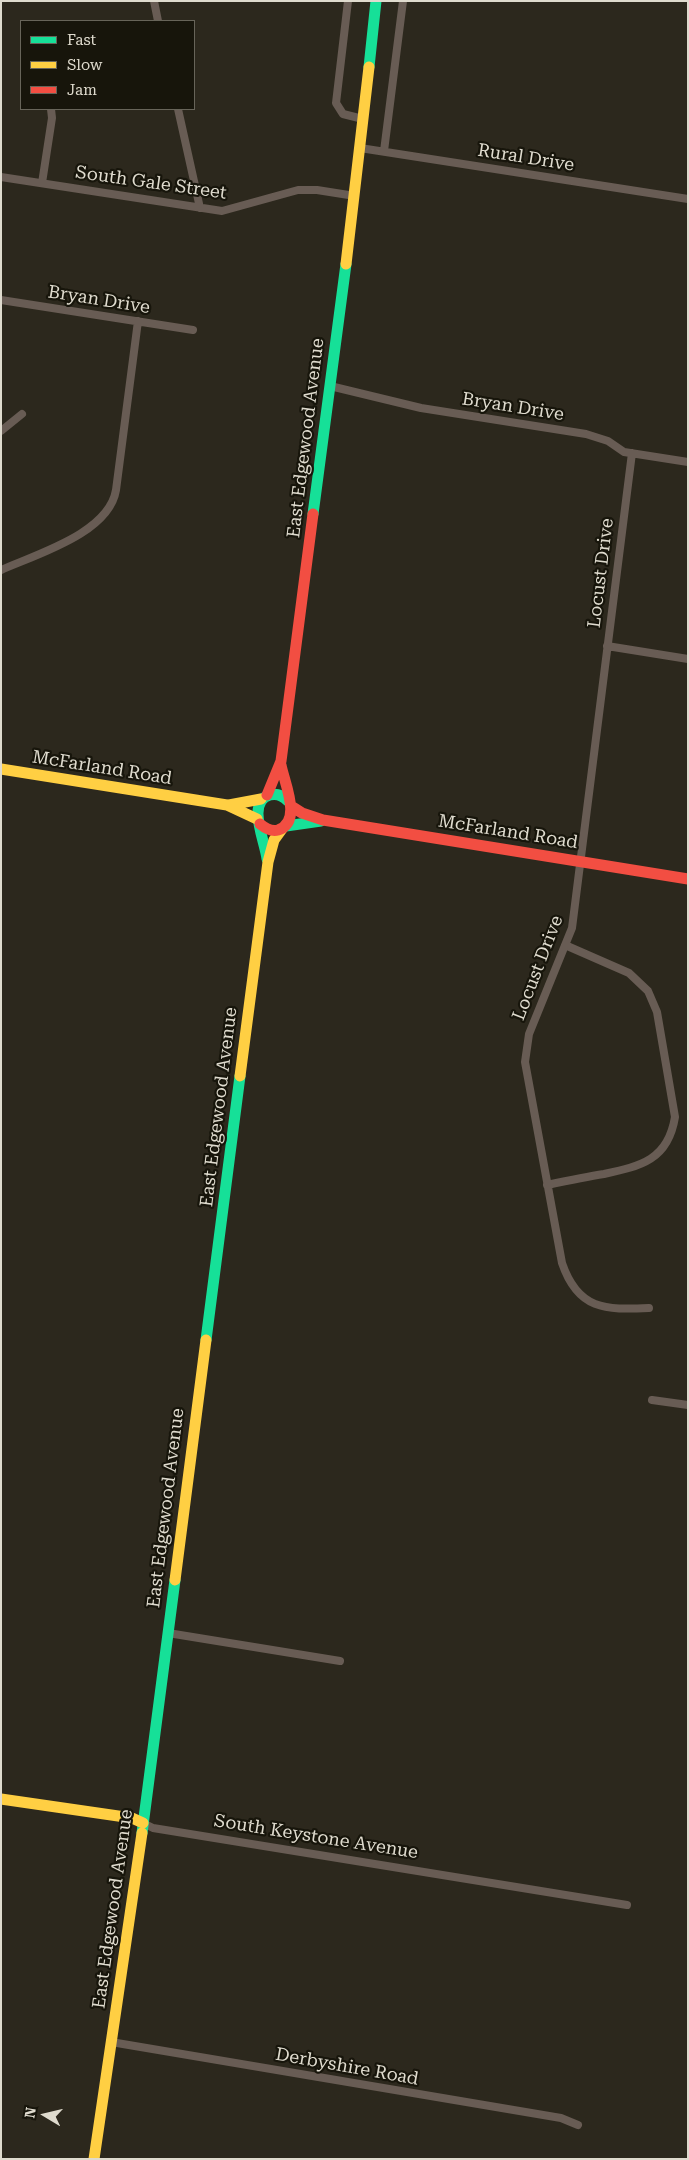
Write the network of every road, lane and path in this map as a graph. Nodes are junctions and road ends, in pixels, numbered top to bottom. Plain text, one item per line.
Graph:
1 (154, 1) edge
2 (348, 1) edge
3 (376, 1) edge
4 (404, 1) edge
5 (158, 20) edge
6 (51, 110) edge
7 (178, 110) edge
8 (363, 120) junction
9 (360, 148) junction
10 (384, 152) junction
11 (1, 177) edge
12 (42, 183) junction
13 (355, 196) junction
14 (688, 199) edge
15 (200, 208) junction
16 (1, 300) edge
17 (138, 321) junction
18 (193, 330) dead end
19 (330, 386) junction
20 (22, 414) dead end
21 (1, 431) edge
22 (632, 453) junction
23 (688, 462) edge
24 (1, 570) edge
25 (608, 646) junction
26 (688, 659) edge
27 (281, 761) junction
28 (1, 769) edge
29 (264, 798) junction
30 (289, 803) junction
31 (227, 805) junction
32 (323, 820) junction
33 (258, 822) junction
34 (284, 827) junction
35 (268, 862) junction
36 (580, 862) junction
37 (688, 879) edge
38 (565, 945) junction
39 (547, 1185) junction
40 (649, 1308) dead end
41 (652, 1400) dead end
42 (688, 1405) edge
43 (168, 1633) junction
44 (340, 1662) dead end
45 (1, 1799) edge
46 (143, 1823) junction
47 (627, 1905) dead end
48 (111, 2042) junction
49 (578, 2125) dead end
50 (94, 2159) edge

1 - 5 street
2 - 8 street
3 - 8 main road, East Edgewood Avenue
4 - 10 street
6 - 12 street
7 - 15 street
8 - 9 main road, East Edgewood Avenue
9 - 10 street, Rural Drive
9 - 13 main road, East Edgewood Avenue
10 - 14 street, Rural Drive
11 - 12 street, South Gale Street
12 - 15 street, South Gale Street
13 - 15 street, South Gale Street
13 - 19 main road, East Edgewood Avenue
16 - 17 street, Bryan Drive
17 - 18 street, Bryan Drive
17 - 24 street
19 - 22 street, Bryan Drive
19 - 27 main road, East Edgewood Avenue
20 - 21 street
22 - 23 street, Bryan Drive
22 - 25 street, Locust Drive
25 - 26 street
25 - 36 street, Locust Drive
27 - 29 main road, East Edgewood Avenue
27 - 30 main road, East Edgewood Avenue
28 - 31 main road, McFarland Road
29 - 30 main road
29 - 31 main road, McFarland Road
29 - 33 main road, East Edgewood Avenue
30 - 32 main road, McFarland Road
30 - 34 main road, East Edgewood Avenue
31 - 33 main road, McFarland Road
32 - 34 main road, McFarland Road
32 - 36 main road, McFarland Road
33 - 34 main road
33 - 35 main road, East Edgewood Avenue
34 - 35 main road, East Edgewood Avenue
35 - 43 main road, East Edgewood Avenue
36 - 37 main road, McFarland Road
36 - 38 street, Locust Drive
38 - 39 street, Locust Drive
38 - 39 street
39 - 40 street, Locust Drive
41 - 42 street
43 - 44 street
43 - 46 main road, East Edgewood Avenue
45 - 46 main road, South Keystone Avenue
46 - 47 street, South Keystone Avenue
46 - 48 main road, East Edgewood Avenue
48 - 49 street, Derbyshire Road
48 - 50 main road, East Edgewood Avenue

